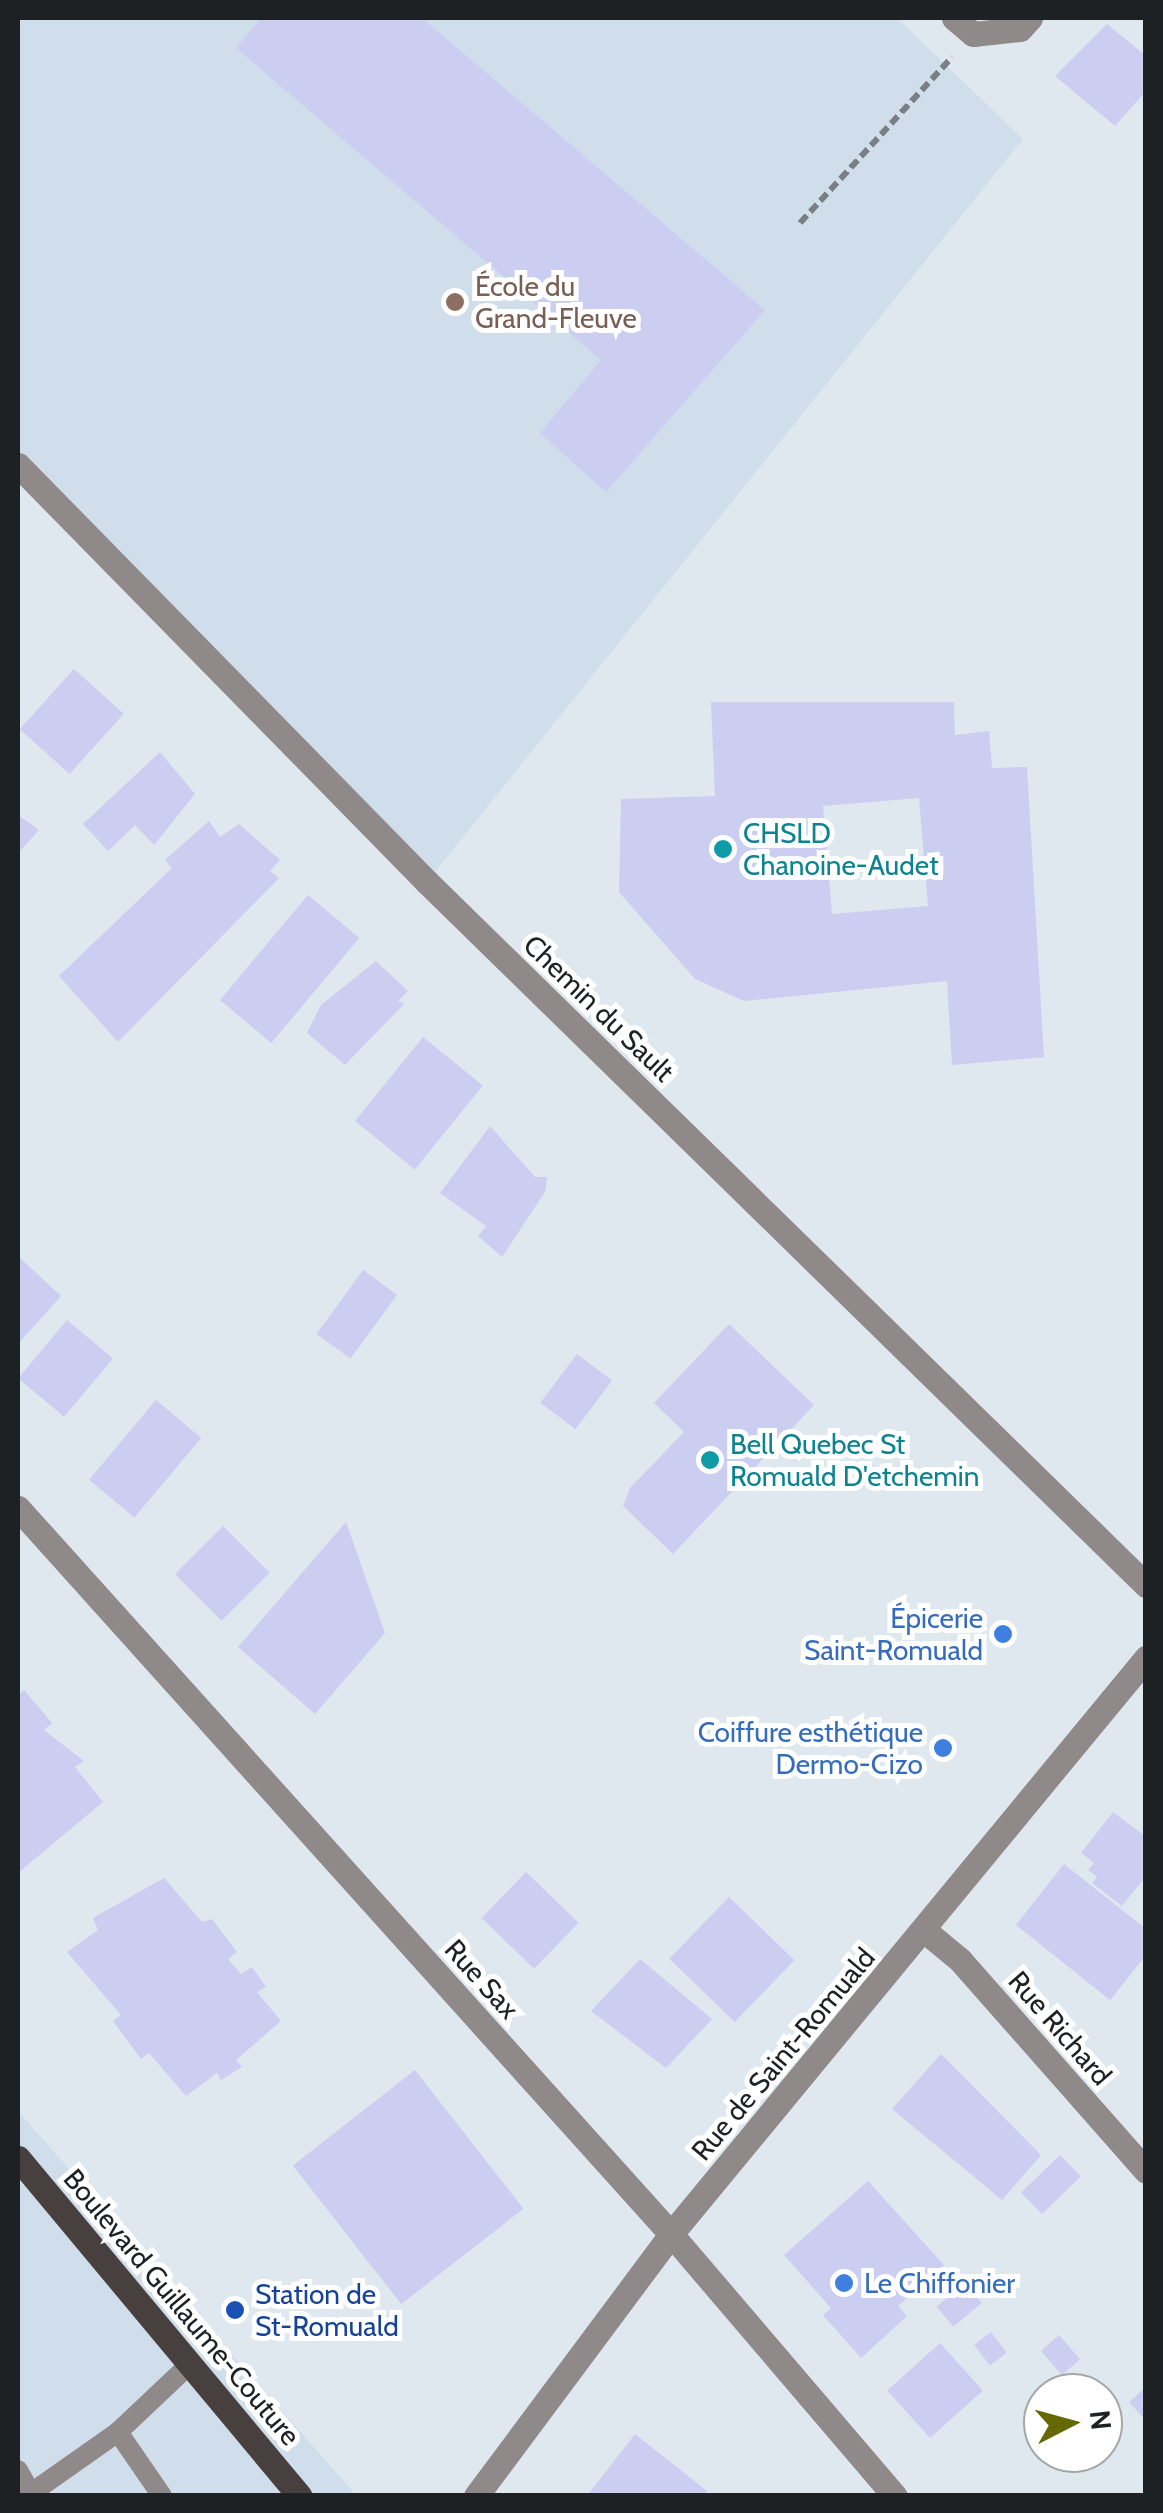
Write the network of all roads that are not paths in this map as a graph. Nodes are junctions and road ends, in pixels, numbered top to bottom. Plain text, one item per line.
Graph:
1 (1030, 18) edge
2 (963, 26) edge
3 (18, 465) edge
4 (18, 1508) edge
5 (1146, 1585) edge
6 (1146, 1658) edge
7 (925, 1931) junction
8 (18, 2158) edge
9 (1146, 2171) edge
10 (670, 2234) junction
11 (190, 2364) junction
12 (118, 2432) junction
13 (18, 2470) edge
14 (29, 2494) edge
15 (162, 2496) edge
16 (300, 2496) edge
17 (476, 2496) edge
18 (895, 2496) edge

1 - 2 street
3 - 5 street, Chemin du Sault
4 - 10 street, Rue Sax
6 - 7 street, Rue de Saint-Romuald
7 - 9 street, Rue Richard
7 - 10 street, Rue de Saint-Romuald
8 - 11 main road, Boulevard Guillaume-Couture
10 - 17 street, Rue de Saint-Romuald
10 - 18 street, Rue Sax
11 - 12 lane
11 - 16 main road, Boulevard Guillaume-Couture
12 - 14 lane
12 - 15 lane
13 - 14 lane

